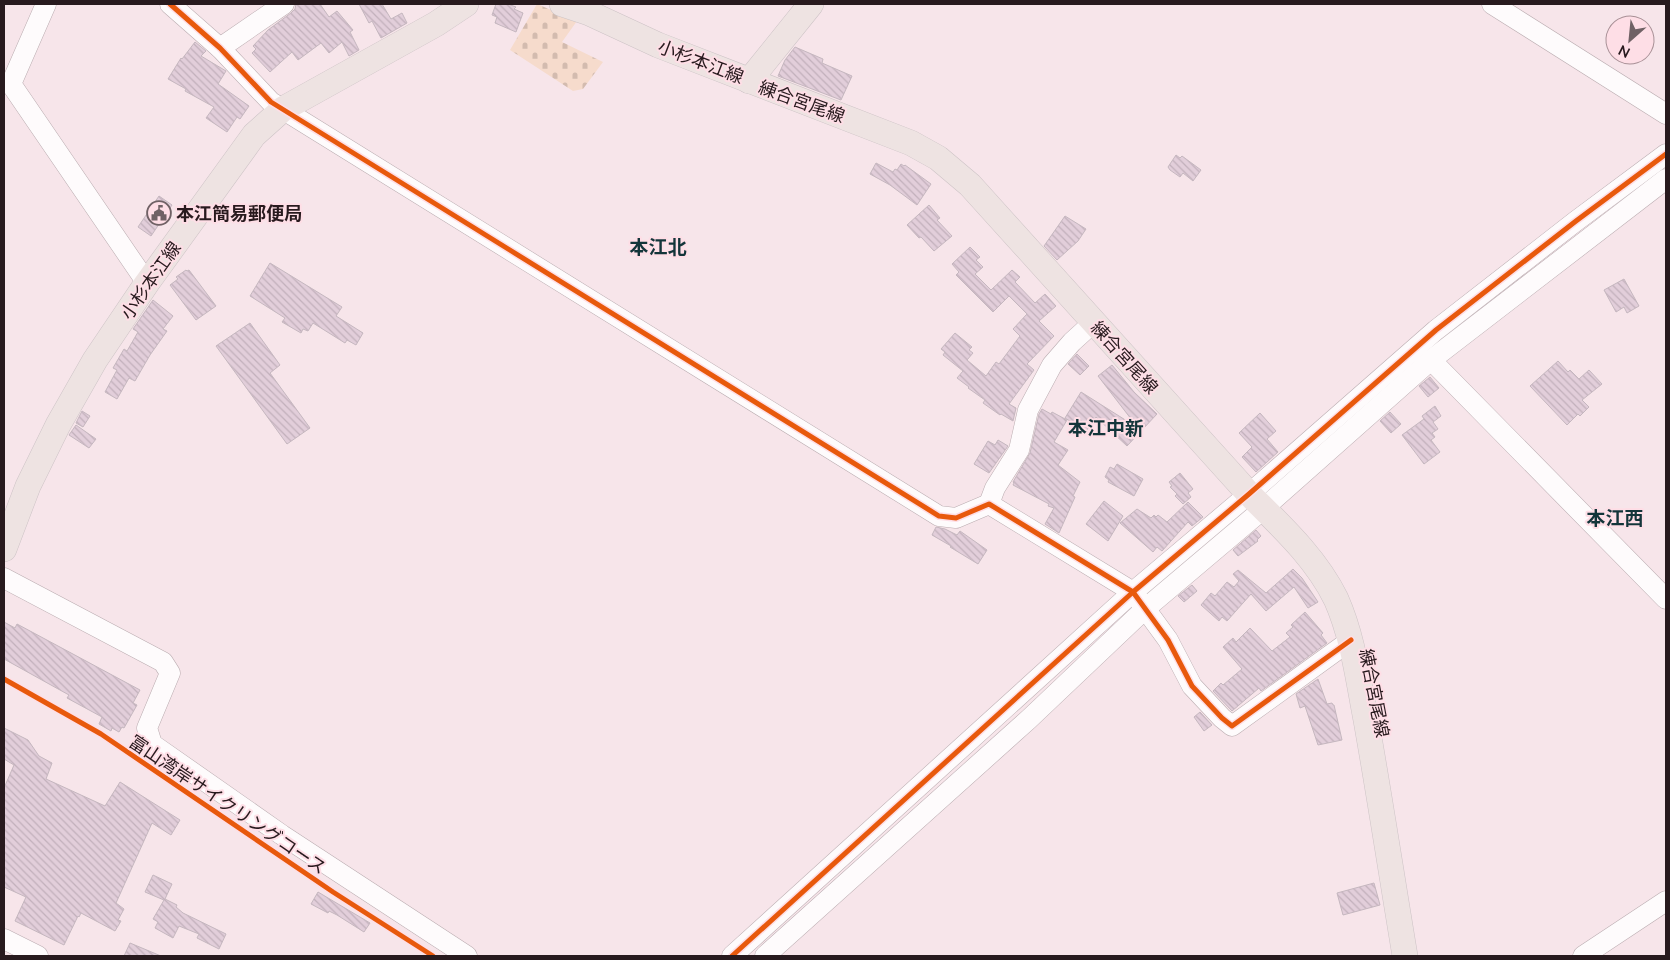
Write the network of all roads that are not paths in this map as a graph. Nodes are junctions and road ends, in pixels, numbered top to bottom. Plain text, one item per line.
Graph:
1 (46, 4) edge
2 (170, 4) edge
3 (284, 4) edge
4 (466, 4) edge
5 (562, 4) edge
6 (811, 4) edge
7 (1492, 4) edge
8 (220, 48) junction
9 (749, 82) junction
10 (283, 110) junction
11 (1666, 114) edge
12 (1666, 154) edge
13 (1666, 179) edge
14 (147, 283) junction
15 (1094, 322) junction
16 (1431, 360) junction
17 (1256, 501) junction
18 (990, 504) junction
19 (4, 549) edge
20 (4, 578) edge
21 (1133, 592) junction
22 (1666, 599) edge
23 (1145, 609) junction
24 (1351, 640) junction
25 (1666, 901) edge
26 (4, 939) edge
27 (457, 953) edge
28 (38, 956) edge
29 (732, 956) edge
30 (765, 956) edge
31 (1405, 956) edge
32 (1583, 956) edge

1 - 14 street
2 - 8 street
3 - 8 street
4 - 10 main road, 小杉本江線
5 - 9 main road, 小杉本江線
6 - 9 main road, 小杉本江線
7 - 11 street
8 - 10 street
9 - 15 main road, 練合宮尾線
10 - 14 main road, 小杉本江線
10 - 18 street
12 - 17 street
13 - 16 street
14 - 19 main road, 小杉本江線
15 - 17 main road, 練合宮尾線
15 - 18 street
16 - 17 street
16 - 22 street
17 - 21 street
17 - 23 street
17 - 24 main road, 練合宮尾線
18 - 21 street
20 - 27 street
21 - 23 street
21 - 29 street
23 - 24 street
23 - 30 street
24 - 31 main road, 練合宮尾線
25 - 32 street
26 - 28 street

